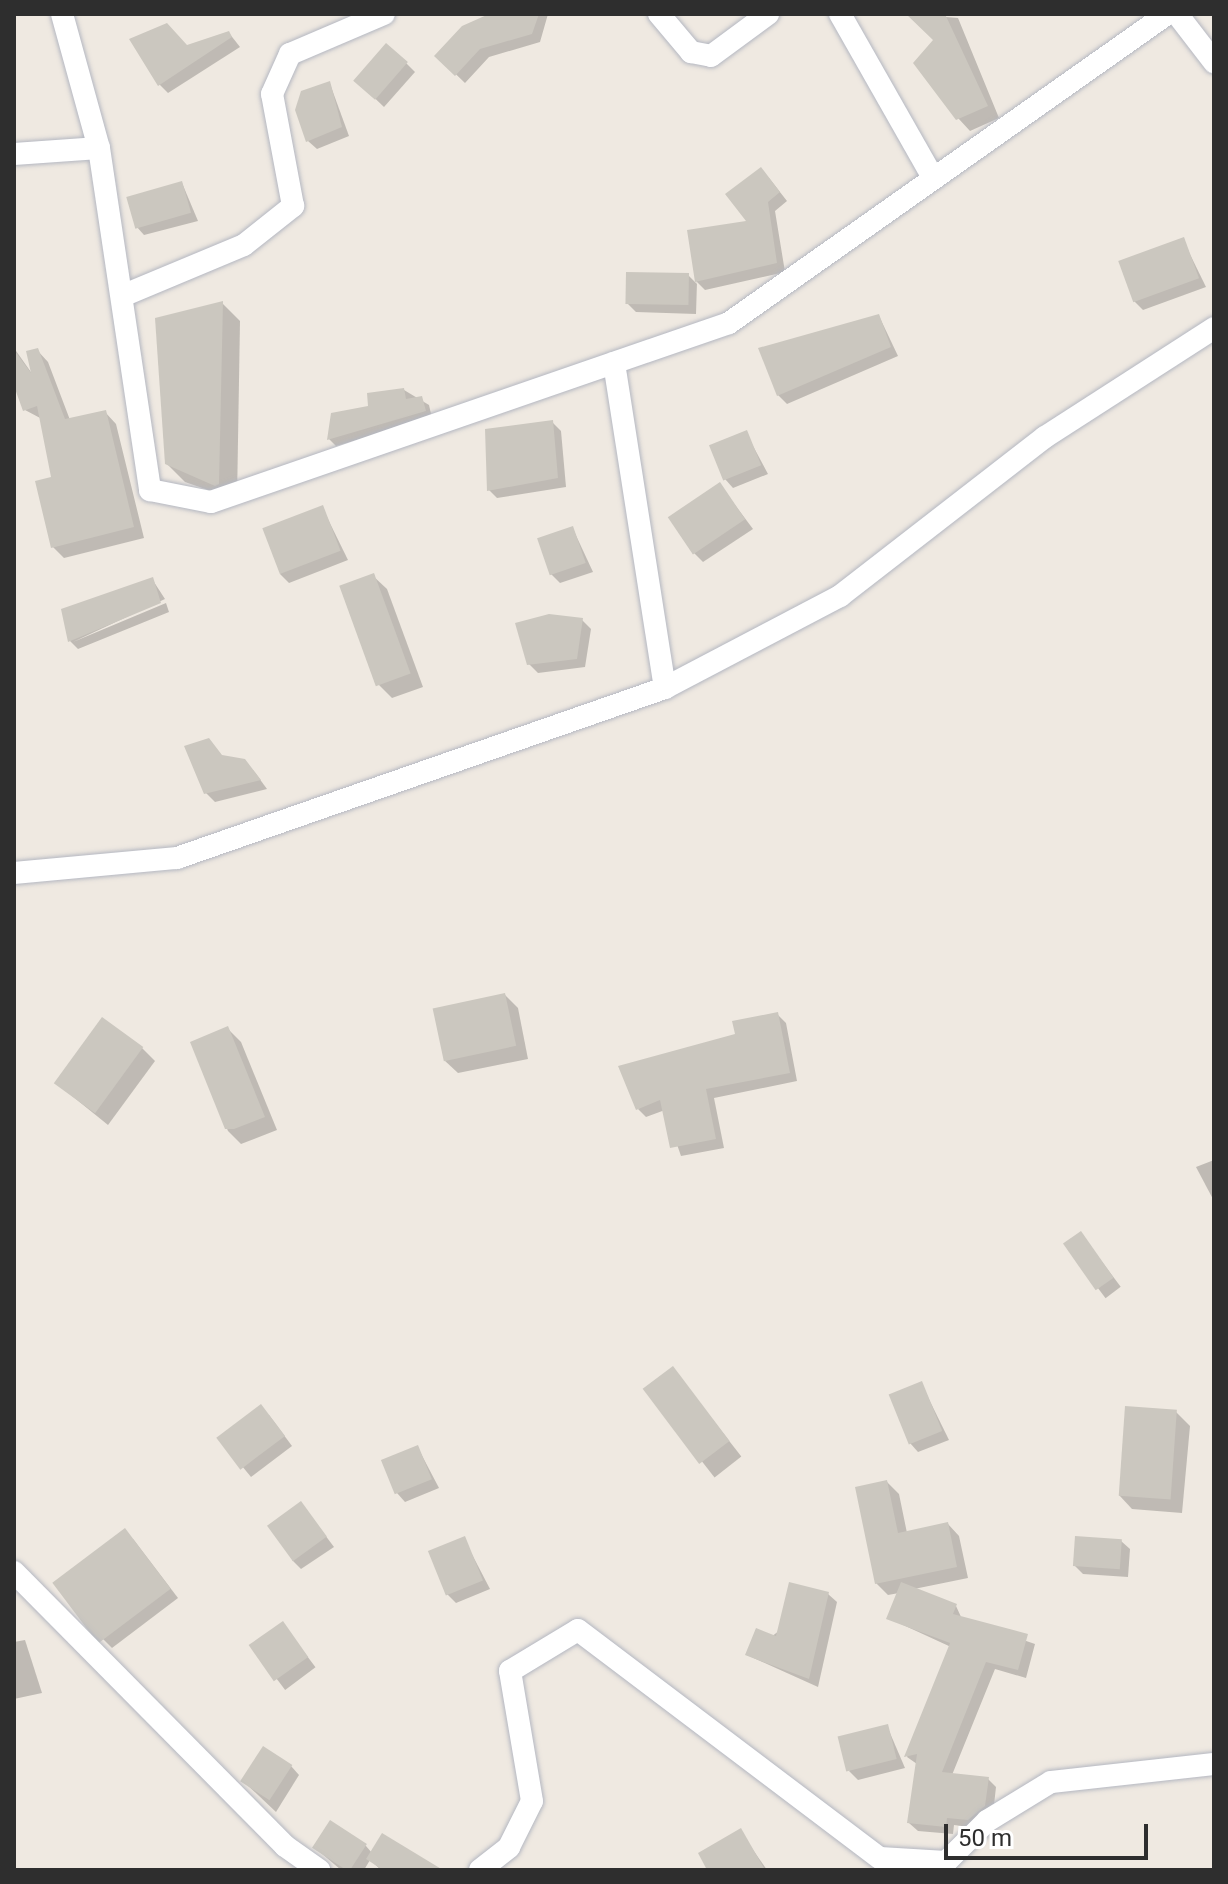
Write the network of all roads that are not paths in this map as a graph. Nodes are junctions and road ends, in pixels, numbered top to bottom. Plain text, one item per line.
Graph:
1 (62, 14) edge
2 (384, 14) edge
3 (659, 14) edge
4 (768, 14) edge
5 (840, 14) edge
6 (1167, 14) edge
7 (1177, 14) edge
8 (1214, 62) edge
9 (99, 148) junction
10 (14, 154) edge
11 (933, 178) junction
12 (122, 296) junction
13 (1214, 328) edge
14 (614, 363) junction
15 (665, 688) junction
16 (14, 873) edge
17 (14, 1572) edge
18 (1214, 1764) edge
19 (319, 1870) edge
20 (480, 1870) edge

1 - 9 street
2 - 12 street
3 - 4 street
5 - 11 street
6 - 11 street
7 - 8 street
9 - 10 street
9 - 12 street
11 - 14 street
12 - 14 street
13 - 15 street
14 - 15 street
15 - 16 street
17 - 19 street
18 - 20 street

